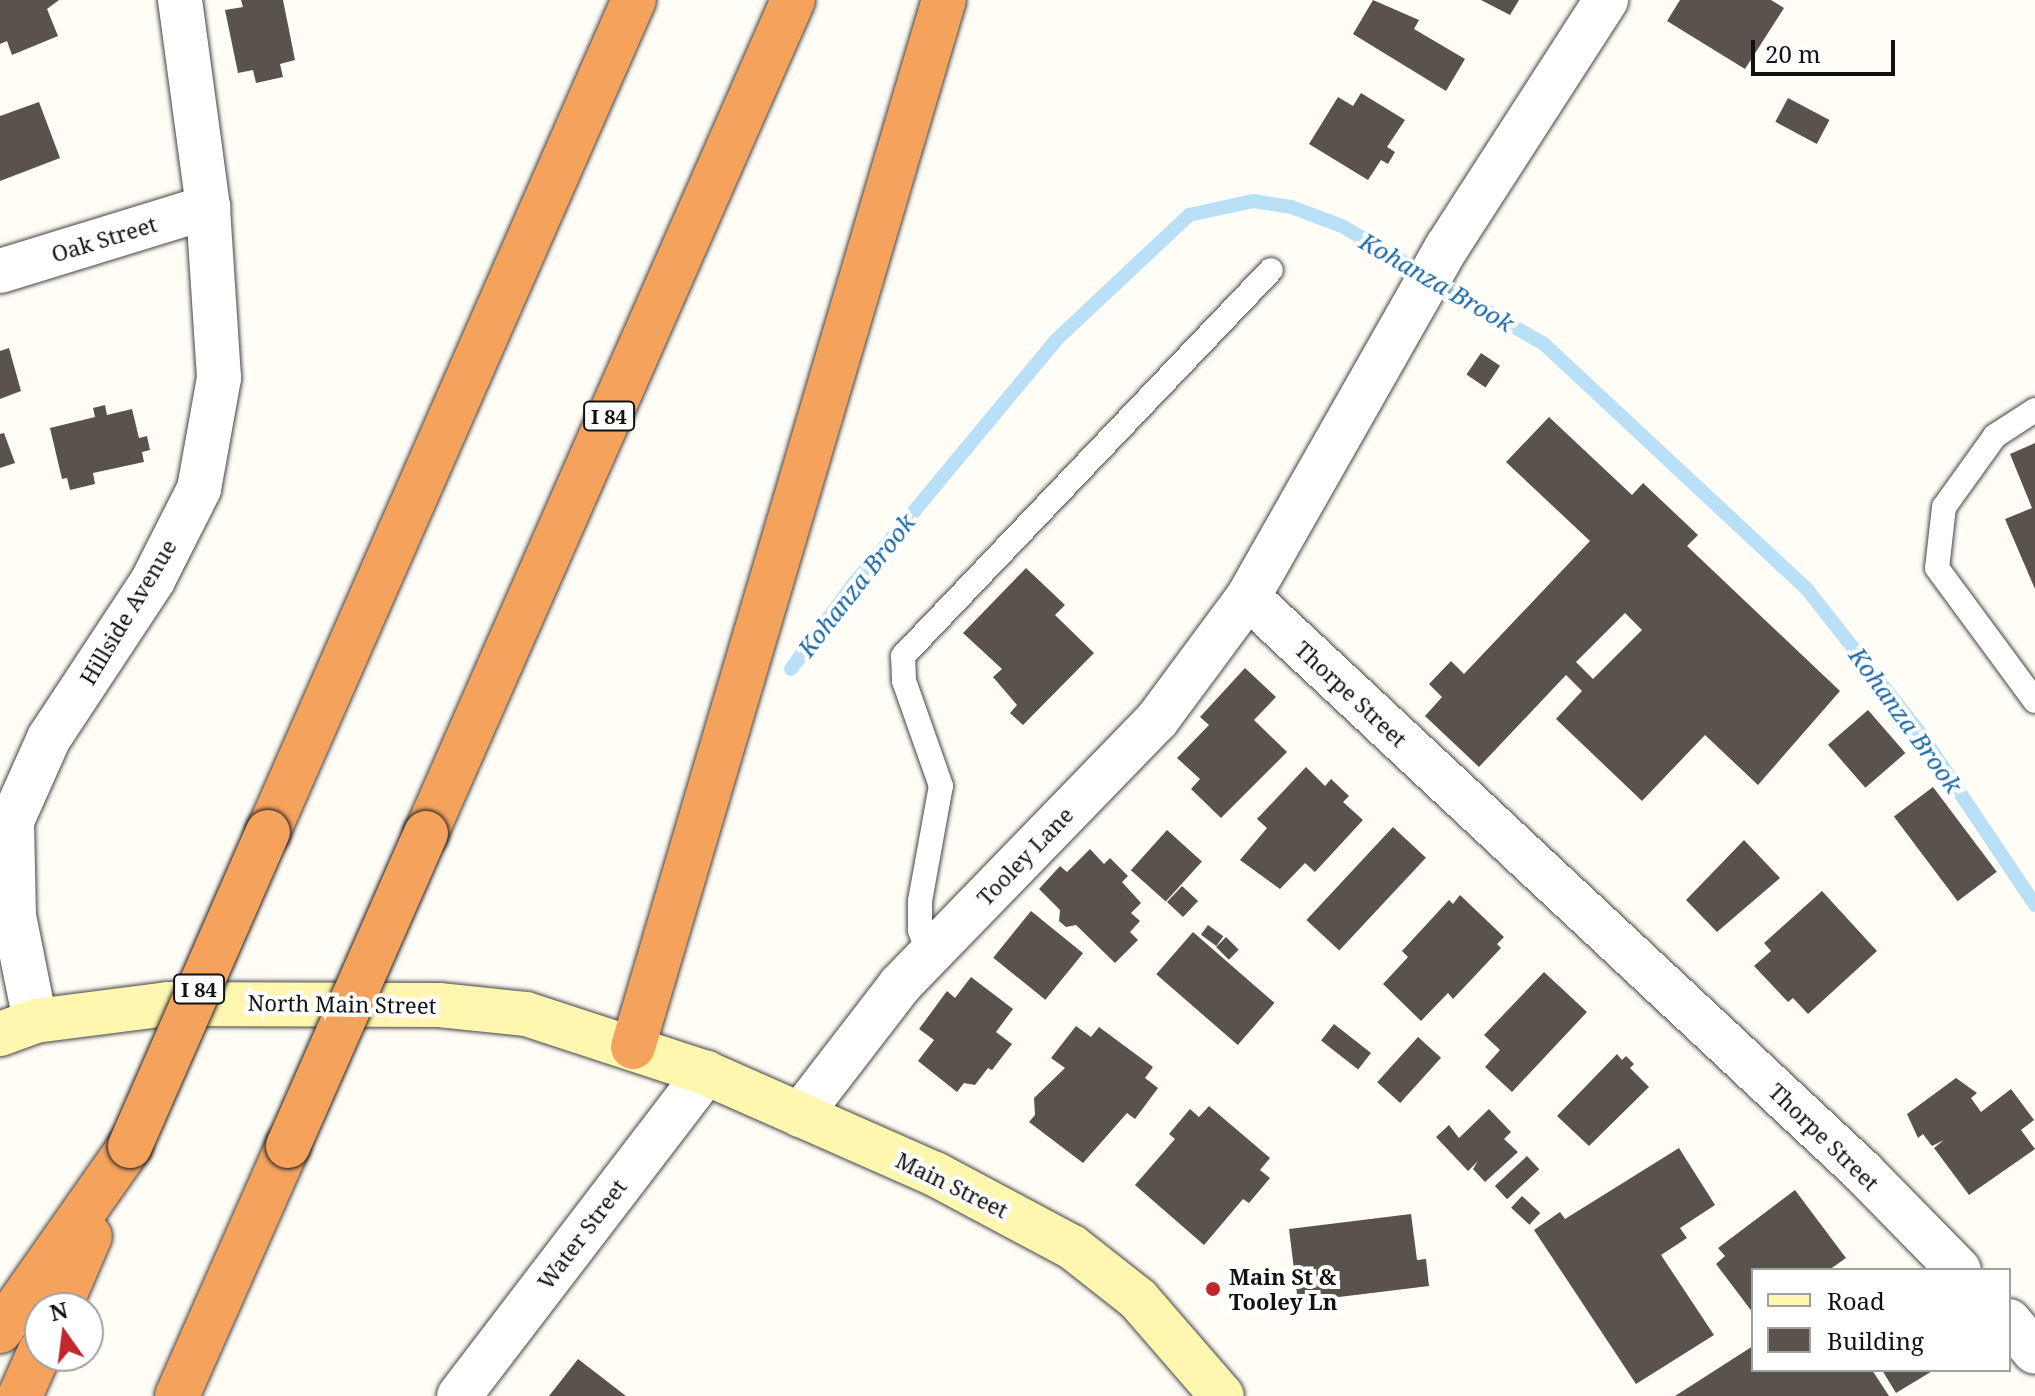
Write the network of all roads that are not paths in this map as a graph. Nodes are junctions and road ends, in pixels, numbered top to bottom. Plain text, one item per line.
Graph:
1 (180, 0) edge
2 (634, 0) edge
3 (793, 0) edge
4 (944, 0) edge
5 (1606, 0) edge
6 (208, 207) junction
7 (1271, 270) dead end
8 (0, 271) edge
9 (2035, 410) edge
10 (1248, 597) junction
11 (2035, 701) edge
12 (6, 821) edge
13 (929, 955) junction
14 (17, 1027) edge
15 (633, 1047) junction
16 (706, 1073) junction
17 (800, 1115) junction
18 (130, 1146) junction
19 (1957, 1268) edge
20 (66, 1292) edge
21 (2011, 1323) edge
22 (0, 1331) edge
23 (2035, 1352) edge
24 (31, 1372) edge
25 (20, 1396) edge
26 (177, 1396) edge
27 (459, 1396) edge
28 (1222, 1396) edge

1 - 6 street, Hillside Avenue
2 - 18 highway, I 84, bridge
3 - 26 highway, I 84, bridge
4 - 15 highway
5 - 10 street
6 - 8 street, Oak Street
6 - 12 street, Hillside Avenue
7 - 13 lane
9 - 11 lane
10 - 13 street, Tooley Lane
10 - 19 street, Thorpe Street
12 - 14 street, Hillside Avenue
13 - 17 street, Tooley Lane
14 - 15 main road, North Main Street
15 - 16 main road, Main Street
16 - 17 main road, Main Street
16 - 27 street, Water Street
17 - 28 main road, Main Street
18 - 20 highway, I 84
18 - 22 highway
21 - 23 street
24 - 25 highway

